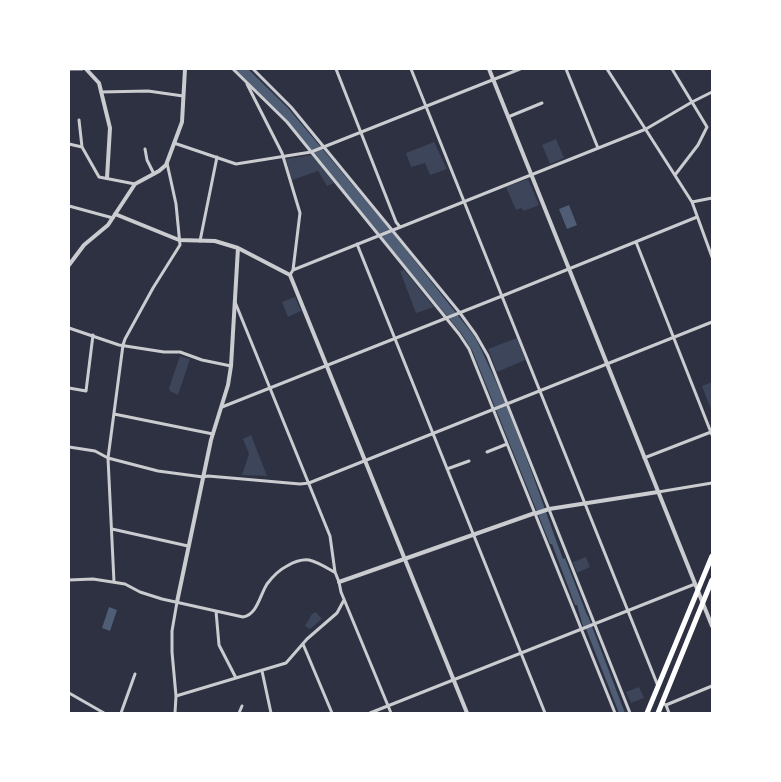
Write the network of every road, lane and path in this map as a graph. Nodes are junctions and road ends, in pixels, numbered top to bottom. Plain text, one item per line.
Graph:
1 (69, 69) edge
2 (82, 69) edge
3 (86, 69) edge
4 (185, 69) edge
5 (233, 69) edge
6 (253, 69) edge
7 (336, 69) edge
8 (412, 69) edge
9 (489, 69) edge
10 (520, 69) edge
11 (566, 69) edge
12 (607, 69) edge
13 (672, 69) edge
14 (493, 80) junction
15 (246, 82) junction
16 (101, 92) junction
17 (712, 92) edge
18 (183, 96) junction
19 (692, 102) junction
20 (542, 103) dead end
21 (426, 106) junction
22 (508, 117) junction
23 (79, 120) dead end
24 (646, 129) junction
25 (361, 132) junction
26 (174, 143) junction
27 (69, 144) edge
28 (82, 147) junction
29 (324, 148) junction
30 (598, 148) junction
31 (145, 149) dead end
32 (312, 152) junction
33 (217, 157) junction
34 (283, 157) junction
35 (167, 163) junction
36 (154, 174) junction
37 (531, 175) junction
38 (675, 175) junction
39 (107, 178) junction
40 (135, 184) junction
41 (712, 198) edge
42 (463, 201) junction
43 (692, 202) junction
44 (69, 206) edge
45 (114, 216) junction
46 (697, 216) junction
47 (400, 226) junction
48 (391, 230) junction
49 (379, 235) junction
50 (179, 240) junction
51 (200, 241) junction
52 (636, 242) junction
53 (357, 244) junction
54 (238, 248) junction
55 (712, 257) edge
56 (69, 265) edge
57 (569, 269) junction
58 (293, 270) junction
59 (290, 275) junction
60 (502, 296) junction
61 (235, 301) junction
62 (459, 313) junction
63 (447, 318) junction
64 (712, 322) edge
65 (69, 328) edge
66 (93, 336) junction
67 (673, 337) junction
68 (395, 338) junction
69 (123, 345) junction
70 (607, 364) junction
71 (328, 365) junction
72 (231, 366) junction
73 (69, 388) edge
74 (271, 388) junction
75 (540, 391) junction
76 (506, 404) junction
77 (222, 408) junction
78 (494, 409) junction
79 (114, 414) junction
80 (712, 433) edge
81 (213, 434) junction
82 (433, 434) junction
83 (508, 444) junction
84 (69, 447) edge
85 (487, 452) dead end
86 (108, 458) junction
87 (644, 458) junction
88 (366, 460) junction
89 (469, 461) dead end
90 (447, 470) junction
91 (203, 477) junction
92 (309, 483) junction
93 (712, 483) edge
94 (658, 492) junction
95 (585, 503) junction
96 (548, 509) junction
97 (536, 513) junction
98 (112, 529) junction
99 (473, 535) junction
100 (188, 546) junction
101 (712, 556) edge
102 (405, 559) junction
103 (335, 572) junction
104 (69, 580) edge
105 (712, 580) edge
106 (114, 582) junction
107 (339, 582) junction
108 (695, 584) junction
109 (698, 591) junction
110 (344, 600) junction
111 (178, 602) junction
112 (703, 603) junction
113 (628, 610) junction
114 (216, 611) junction
115 (594, 624) junction
116 (712, 626) edge
117 (582, 628) junction
118 (303, 644) junction
119 (521, 653) junction
120 (262, 671) junction
121 (135, 674) dead end
122 (236, 678) junction
123 (454, 680) junction
124 (712, 686) edge
125 (658, 687) junction
126 (69, 693) edge
127 (176, 696) junction
128 (664, 704) junction
129 (242, 706) dead end
130 (387, 707) junction
131 (104, 713) edge
132 (121, 713) edge
133 (175, 713) edge
134 (239, 713) edge
135 (272, 713) edge
136 (332, 713) edge
137 (370, 713) edge
138 (390, 713) edge
139 (467, 713) edge
140 (545, 713) edge
141 (615, 713) edge
142 (630, 713) edge
143 (647, 713) edge
144 (658, 713) edge
145 (670, 713) edge

1 - 2 street
3 - 16 street
4 - 18 street
5 - 15 street
6 - 29 street
7 - 25 street
8 - 21 street
9 - 14 street
10 - 14 street
11 - 30 street
12 - 24 street
13 - 19 street
14 - 21 street
14 - 22 street
15 - 32 street
15 - 34 street
16 - 18 street
16 - 39 street
17 - 19 street
18 - 26 street
19 - 24 street
19 - 38 street
20 - 22 street
21 - 25 street
21 - 42 street
22 - 37 street
23 - 28 street
24 - 30 street
24 - 38 street
25 - 29 street
25 - 47 street
26 - 33 street
26 - 35 street
27 - 28 street
28 - 39 street
29 - 32 street
29 - 48 street
30 - 37 street
31 - 36 street
32 - 34 street
32 - 49 street
33 - 34 street
33 - 51 street
34 - 58 street
35 - 36 street
35 - 50 street
36 - 40 street
37 - 42 street
37 - 57 street
38 - 43 street
39 - 40 street
40 - 45 street
41 - 43 street
42 - 47 street
42 - 60 street
43 - 46 street
44 - 45 street
45 - 50 street
45 - 56 street
46 - 52 street
46 - 55 street
47 - 48 street
48 - 49 street
48 - 62 street
49 - 53 street
49 - 63 street
50 - 51 street
50 - 69 street
51 - 54 street
52 - 57 street
52 - 67 street
53 - 58 street
53 - 68 street
54 - 59 street
54 - 61 street
57 - 60 street
57 - 70 street
58 - 59 street
59 - 71 street
60 - 62 street
60 - 75 street
61 - 72 street
61 - 74 street
62 - 63 street
62 - 76 street
63 - 68 street
63 - 78 street
64 - 67 street
65 - 66 street
66 - 69 street
66 - 73 street
67 - 70 street
67 - 80 street
68 - 71 street
68 - 82 street
69 - 72 street
69 - 79 street
70 - 75 street
70 - 87 street
71 - 74 street
71 - 88 street
72 - 77 street
74 - 77 street
74 - 92 street
75 - 76 street
75 - 95 street
76 - 78 street
76 - 96 street
77 - 81 street
78 - 82 street
78 - 83 street
79 - 81 street
79 - 86 street
80 - 87 street
81 - 91 street
82 - 88 street
82 - 90 street
83 - 85 street
83 - 97 street
84 - 86 street
86 - 91 street
86 - 98 street
87 - 94 street
88 - 92 street
88 - 102 street
89 - 90 street
90 - 99 street
91 - 92 street
91 - 100 street
92 - 103 street
93 - 94 street
94 - 95 street
94 - 108 street
95 - 96 street
95 - 113 street
96 - 97 street
96 - 115 street
97 - 99 street
97 - 117 street
98 - 100 street
98 - 106 street
99 - 102 street
99 - 119 street
100 - 111 street
101 - 109 highway
102 - 107 street
102 - 123 street
103 - 107 street
103 - 114 street
104 - 106 street
105 - 112 highway
106 - 111 street
107 - 110 street
108 - 109 street
108 - 113 street
109 - 112 street
109 - 125 highway
110 - 118 street
110 - 130 street
111 - 114 street
111 - 127 street
112 - 116 street
112 - 128 highway
113 - 115 street
113 - 125 street
114 - 122 street
115 - 117 street
115 - 142 street
117 - 119 street
117 - 141 street
118 - 120 street
118 - 136 street
119 - 123 street
119 - 140 street
120 - 122 street
120 - 135 street
121 - 132 street
122 - 127 street
123 - 130 street
123 - 139 street
124 - 128 street
125 - 143 highway
126 - 131 street
127 - 133 street
128 - 144 highway
128 - 145 street
129 - 134 street
130 - 137 street
130 - 138 street

